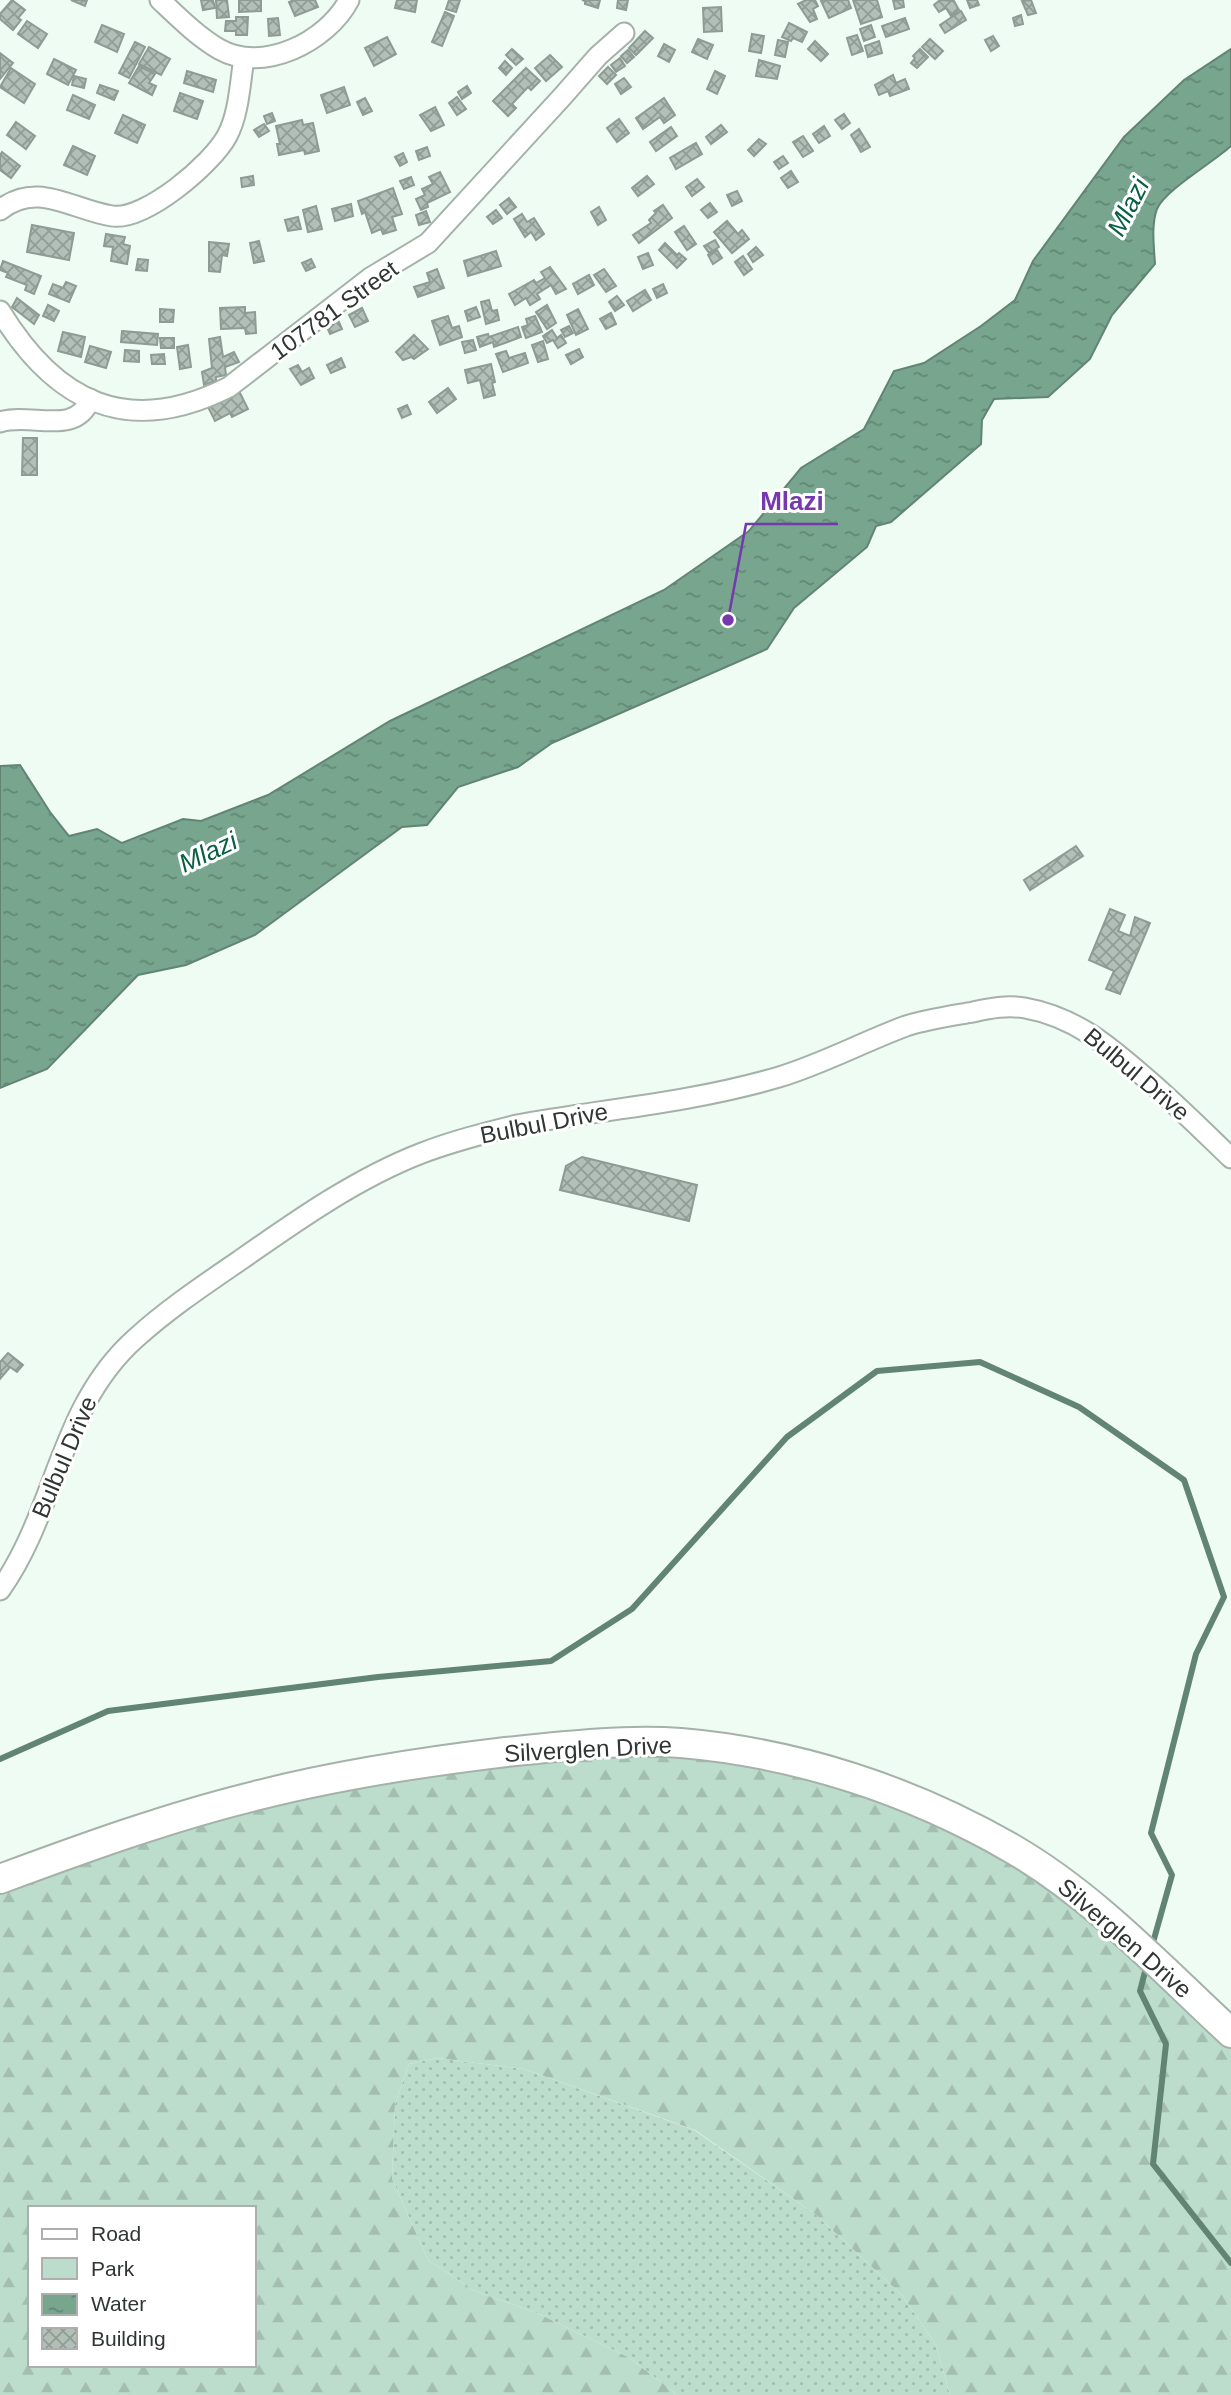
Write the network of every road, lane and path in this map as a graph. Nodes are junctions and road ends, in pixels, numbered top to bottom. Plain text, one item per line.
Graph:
1 (160, 0) edge
2 (349, 0) edge
3 (624, 33) dead end
4 (244, 58) junction
5 (0, 210) edge
6 (0, 311) edge
7 (90, 399) junction
8 (0, 422) edge
9 (1231, 1158) edge
10 (0, 1590) edge
11 (0, 1879) edge
12 (1231, 2033) edge

1 - 4 street
2 - 4 street
3 - 7 street, 107781 Street
4 - 5 street
6 - 7 street, 107781 Street
7 - 8 street
9 - 10 street, Bulbul Drive
11 - 12 street, Silverglen Drive

